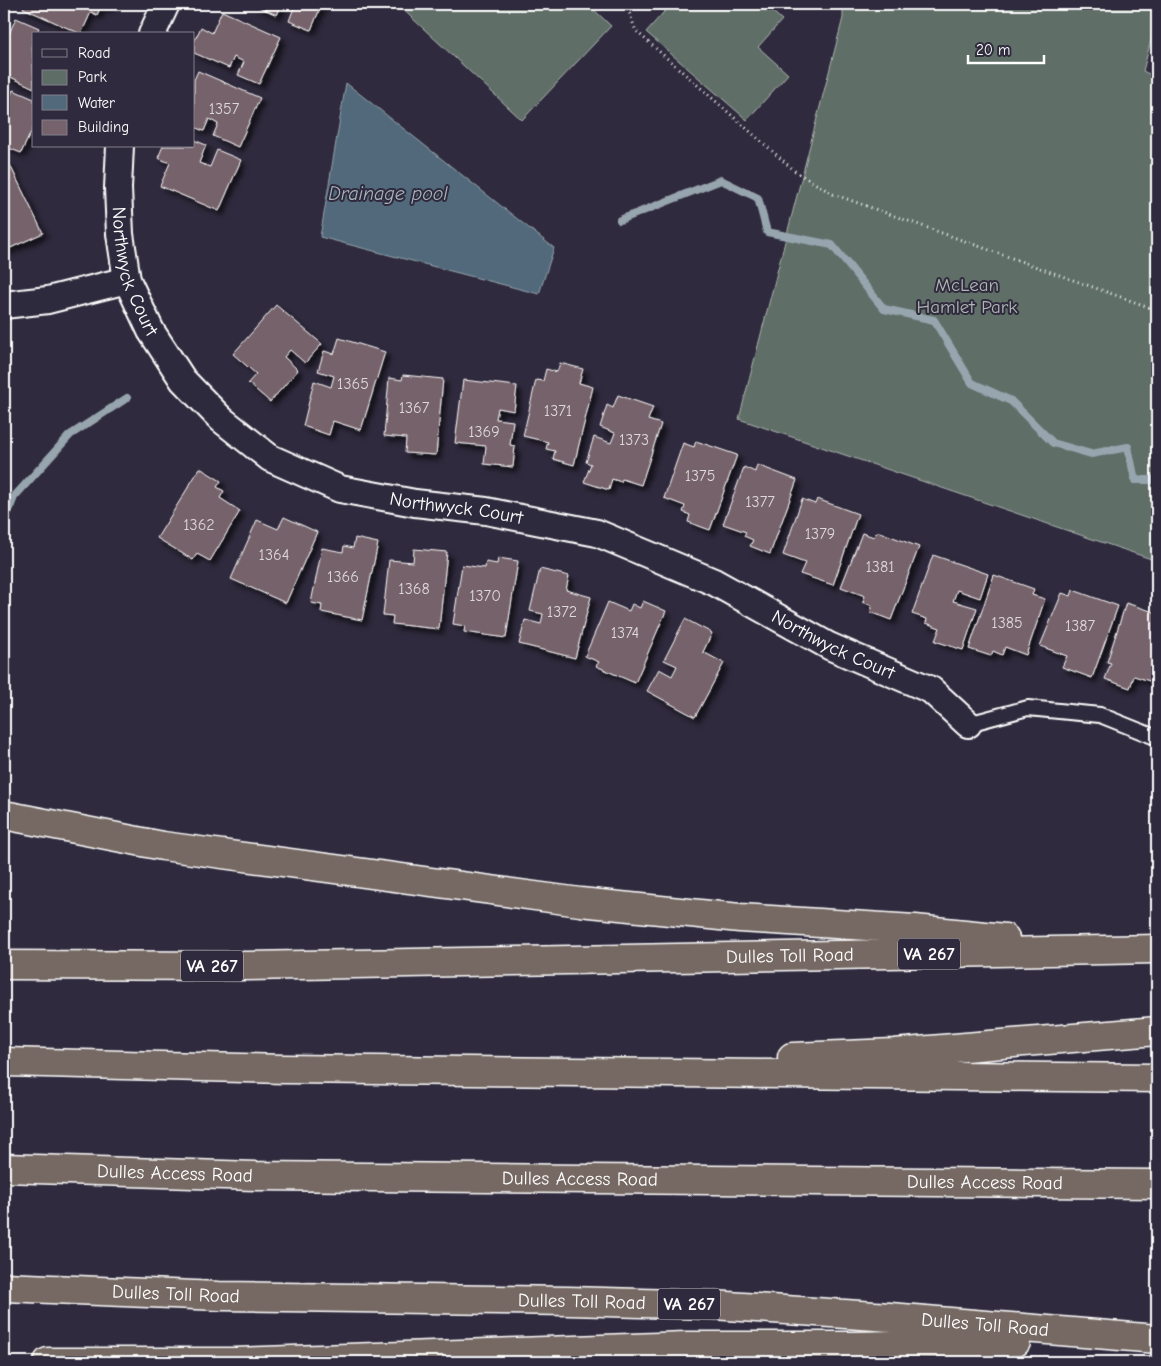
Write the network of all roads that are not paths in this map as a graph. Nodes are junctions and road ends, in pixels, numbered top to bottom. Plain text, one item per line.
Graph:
1 (166, 4) edge
2 (153, 32) edge
3 (120, 148) edge
4 (126, 280) junction
5 (4, 305) edge
6 (968, 724) joint
7 (1155, 737) dead end
8 (4, 815) edge
9 (1145, 950) edge
10 (4, 965) edge
11 (1157, 1031) edge
12 (4, 1062) edge
13 (599, 1072) junction
14 (1157, 1078) edge
15 (4, 1168) edge
16 (1157, 1184) edge
17 (4, 1287) edge
18 (1157, 1339) edge
19 (48, 1362) edge
20 (61, 1362) edge

1 - 2 street
3 - 4 street, Northwyck Court
4 - 5 street
4 - 6 street, Northwyck Court
6 - 7 lane
8 - 9 highway
9 - 10 highway, Dulles Toll Road / VA 267
11 - 13 highway
12 - 13 highway
13 - 14 highway
15 - 16 highway, Dulles Access Road
17 - 18 highway, Dulles Toll Road / VA 267
18 - 20 highway
19 - 20 highway

